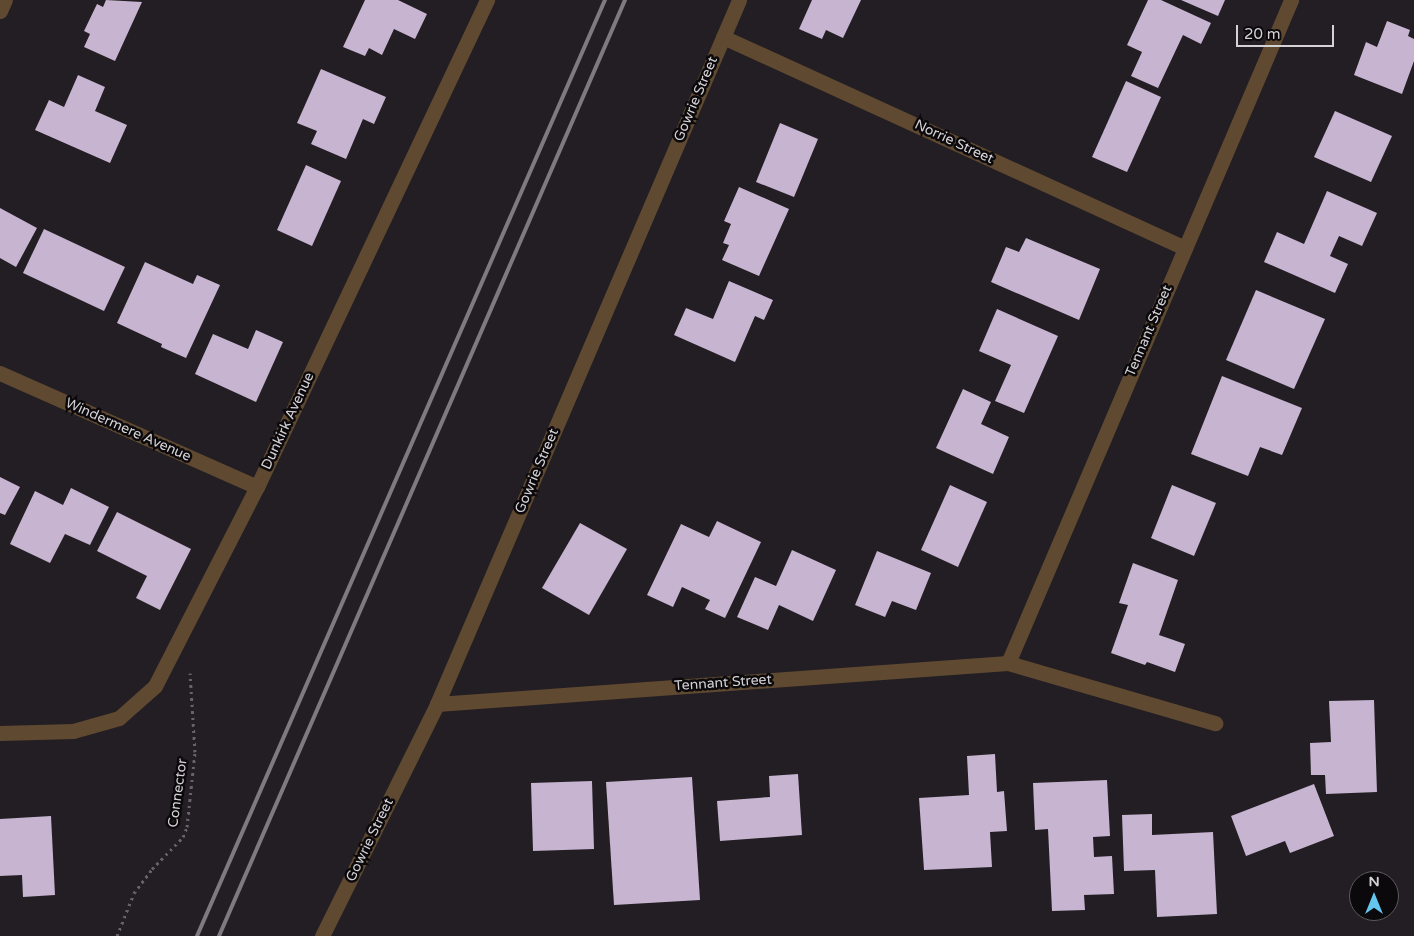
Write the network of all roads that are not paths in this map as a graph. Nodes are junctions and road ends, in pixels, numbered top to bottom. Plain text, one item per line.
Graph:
1 (5, 0) edge
2 (486, 0) edge
3 (739, 0) edge
4 (1291, 0) edge
5 (0, 11) edge
6 (723, 37) junction
7 (1185, 248) junction
8 (0, 374) edge
9 (257, 486) junction
10 (1008, 663) junction
11 (437, 704) junction
12 (1215, 723) dead end
13 (0, 734) edge
14 (322, 936) edge

1 - 5 street
2 - 9 street, Dunkirk Avenue
3 - 6 street, Gowrie Street
4 - 7 street, Tennant Street
6 - 7 street, Norrie Street
6 - 11 street, Gowrie Street
7 - 10 street, Tennant Street
8 - 9 street, Windermere Avenue
9 - 13 street, Dunkirk Avenue
10 - 11 street, Tennant Street
10 - 12 street, Tennant Street
11 - 14 street, Gowrie Street

